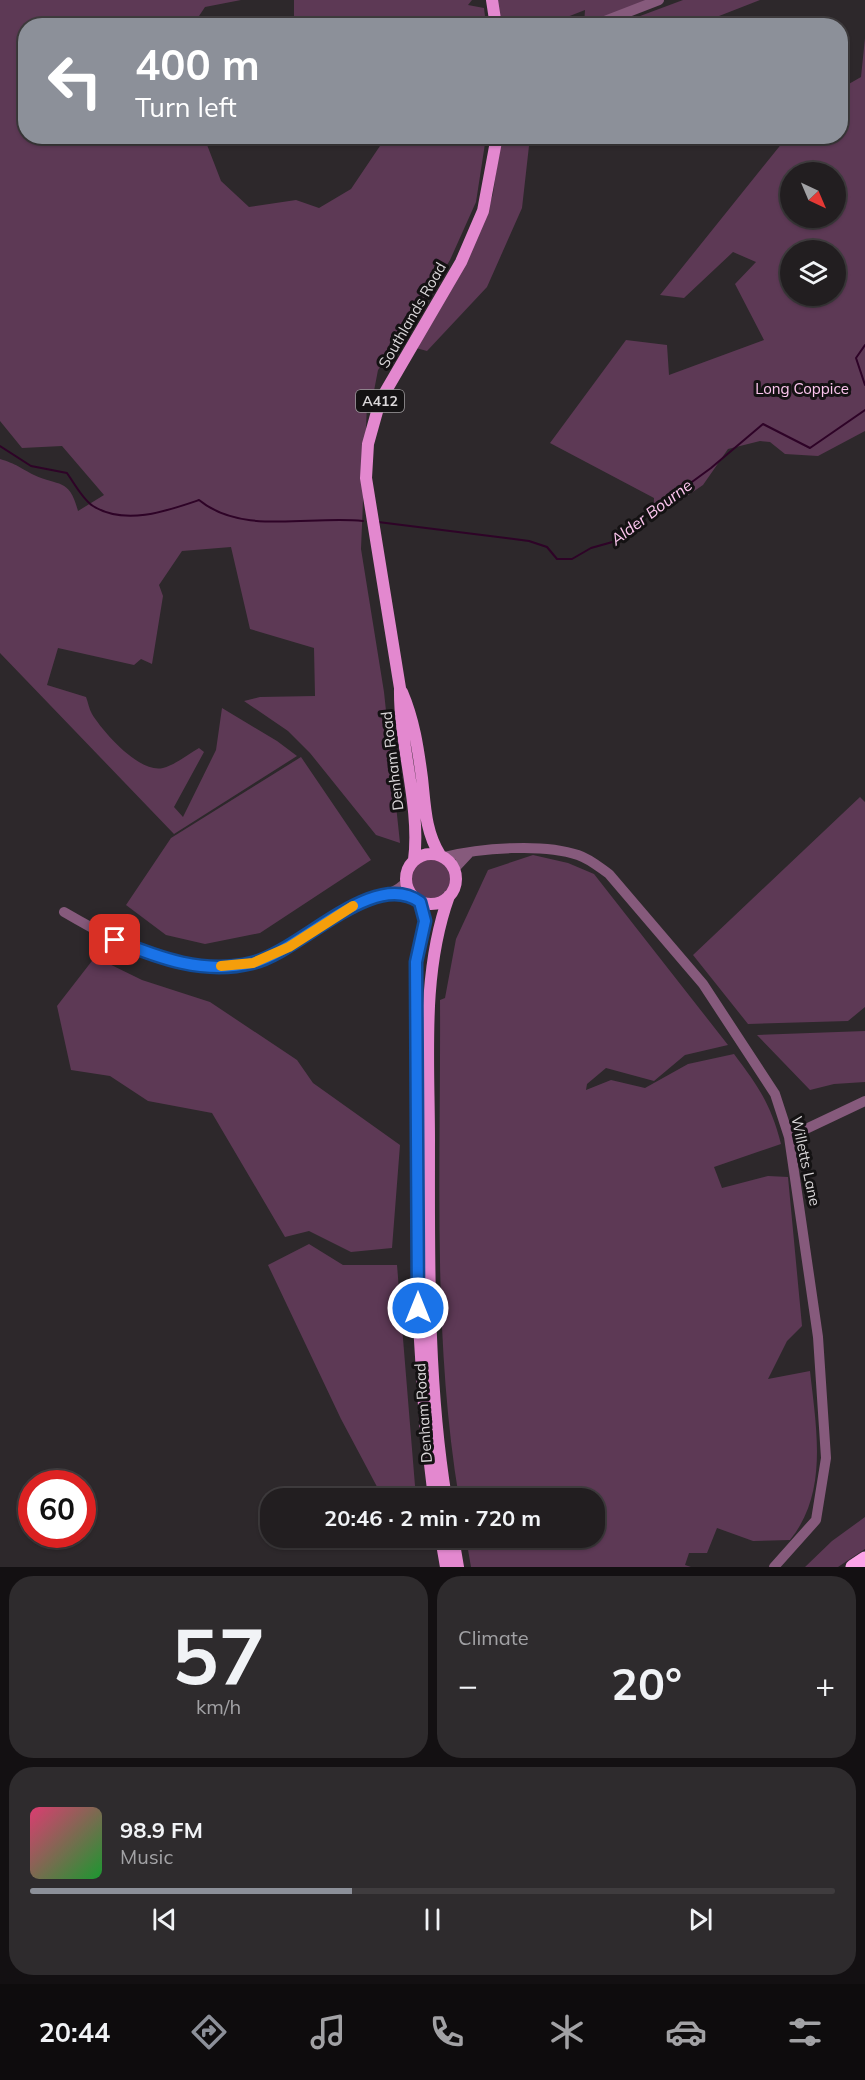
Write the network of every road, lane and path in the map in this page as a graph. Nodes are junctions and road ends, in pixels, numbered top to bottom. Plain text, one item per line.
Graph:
1 (492, 0) edge
2 (659, 0) edge
3 (495, 18) edge
4 (613, 18) edge
5 (496, 144) edge
6 (400, 688) junction
7 (469, 852) junction
8 (442, 856) junction
9 (414, 860) junction
10 (454, 869) junction
11 (406, 882) junction
12 (388, 894) junction
13 (449, 896) junction
14 (417, 899) junction
15 (64, 912) dead end
16 (865, 1101) edge
17 (789, 1137) junction
18 (433, 1488) edge
19 (445, 1488) edge
20 (443, 1548) edge
21 (455, 1548) edge
22 (865, 1559) edge
23 (446, 1567) edge
24 (458, 1567) edge
25 (774, 1567) edge
26 (853, 1567) edge

1 - 3 main road
2 - 4 street
5 - 6 main road, Southlands Road / A412
6 - 8 main road, Denham Road / A412
6 - 9 main road, Denham Road / A412
7 - 8 street, Willetts Lane
7 - 10 street
7 - 17 street, Willetts Lane
8 - 9 main road
8 - 10 main road
9 - 11 main road
10 - 13 main road
11 - 12 street
11 - 14 main road
12 - 14 street
12 - 15 street
13 - 14 main road
13 - 19 main road, Denham Road
14 - 18 main road, Denham Road
16 - 17 street
17 - 25 street, Willetts Lane
20 - 23 main road
21 - 24 main road
22 - 26 highway

